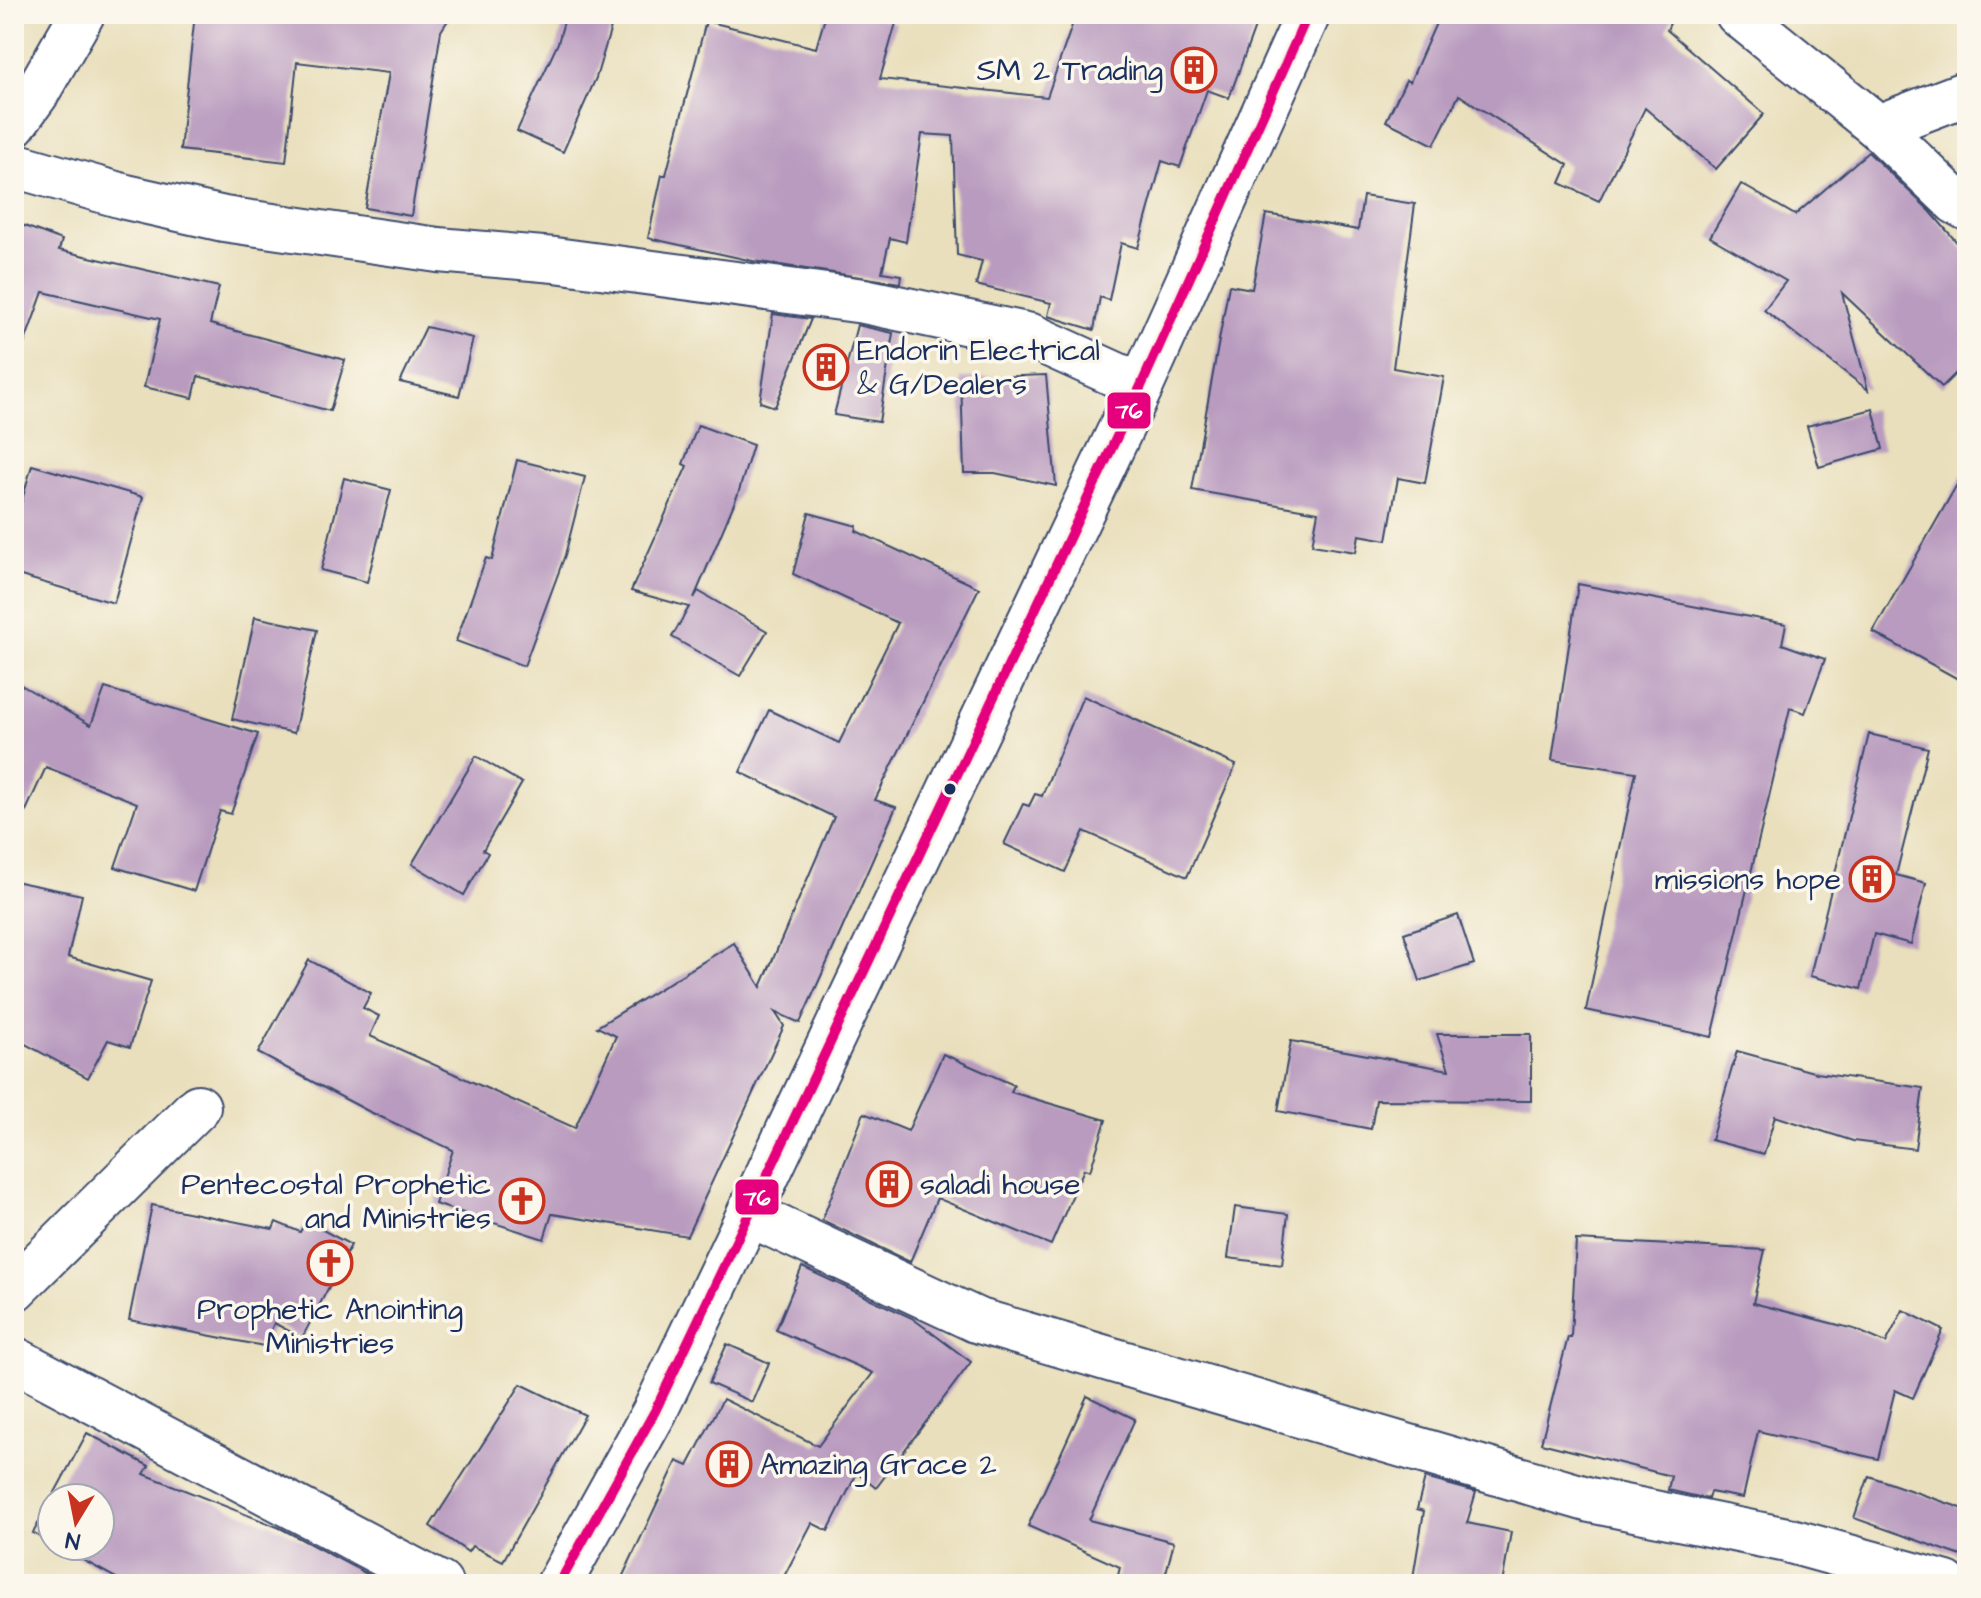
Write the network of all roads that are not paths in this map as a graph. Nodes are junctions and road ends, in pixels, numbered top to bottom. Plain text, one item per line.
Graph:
1 (82, 14) edge
2 (1308, 14) edge
3 (1738, 14) edge
4 (1967, 93) edge
5 (14, 124) edge
6 (1878, 127) junction
7 (14, 165) edge
8 (1967, 208) edge
9 (1141, 386) junction
10 (198, 1107) dead end
11 (749, 1214) junction
12 (14, 1289) edge
13 (14, 1359) edge
14 (440, 1584) edge
15 (559, 1584) edge
16 (1946, 1584) edge

1 - 5 street
2 - 9 street
3 - 6 street
4 - 6 street
6 - 8 street
7 - 9 street
9 - 11 street
10 - 12 street
11 - 15 street
11 - 16 street
13 - 14 street

